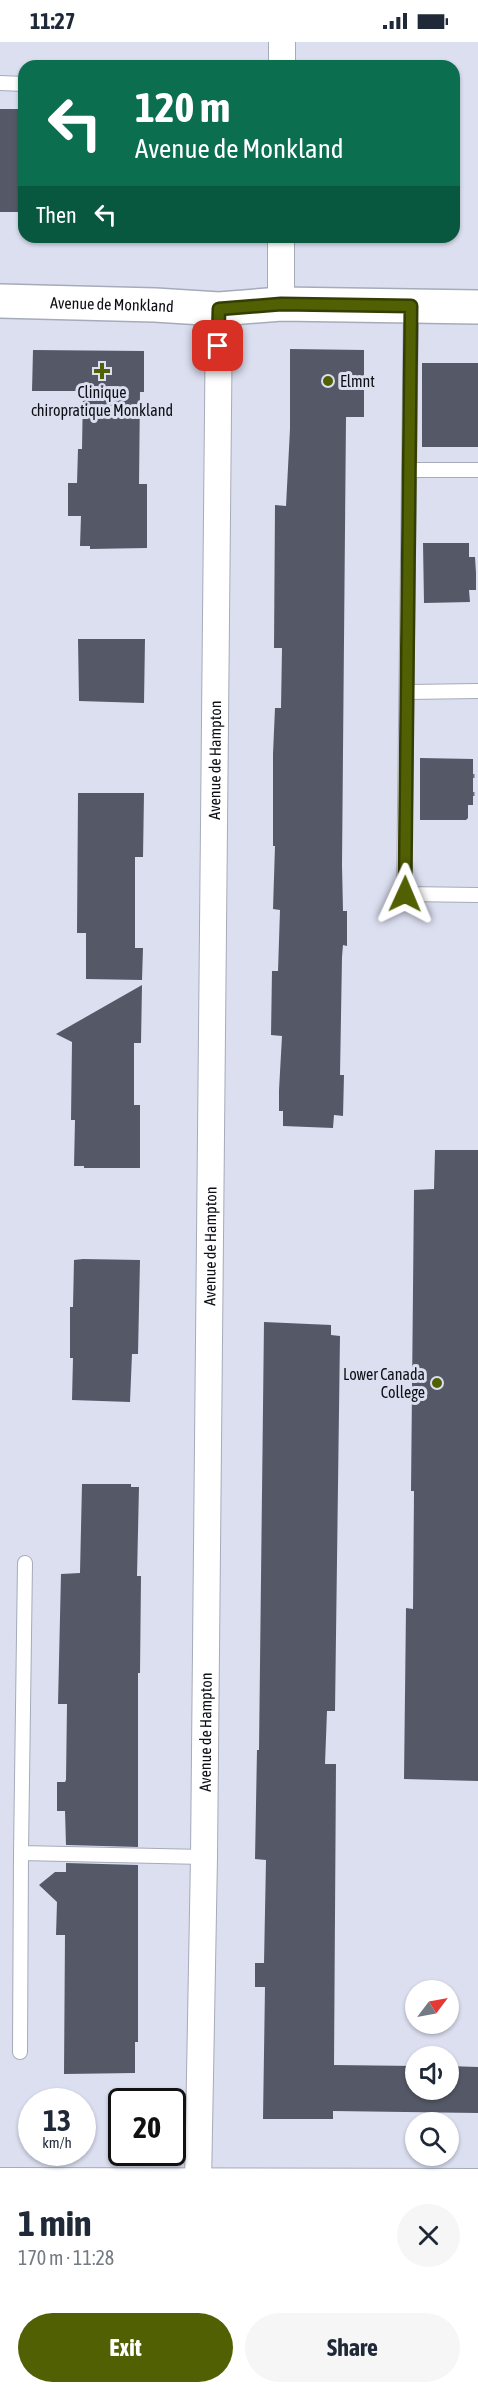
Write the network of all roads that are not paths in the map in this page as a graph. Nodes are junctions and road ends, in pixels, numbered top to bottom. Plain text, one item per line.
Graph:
1 (282, 42) edge
2 (282, 60) edge
3 (0, 83) edge
4 (18, 84) edge
5 (281, 243) edge
6 (0, 302) edge
7 (281, 304) junction
8 (411, 306) junction
9 (478, 307) edge
10 (219, 309) junction
11 (409, 470) junction
12 (478, 470) edge
13 (478, 691) edge
14 (408, 692) junction
15 (478, 895) edge
16 (25, 1563) dead end
17 (21, 1853) junction
18 (204, 1857) junction
19 (20, 2052) dead end
20 (0, 2181) edge
21 (198, 2182) edge
22 (478, 2182) edge
23 (385, 2183) edge

1 - 2 street
3 - 4 lane
5 - 7 street
6 - 10 street, Avenue de Monkland
7 - 8 street, Avenue de Monkland
7 - 10 street, Avenue de Monkland
8 - 9 street, Avenue de Monkland
8 - 11 lane
10 - 18 street, Avenue de Hampton
11 - 12 lane
11 - 14 lane
13 - 14 lane
14 - 15 lane
16 - 17 lane
17 - 18 lane
17 - 19 lane
18 - 21 street, Avenue de Hampton
20 - 21 street
21 - 23 street
22 - 23 street

